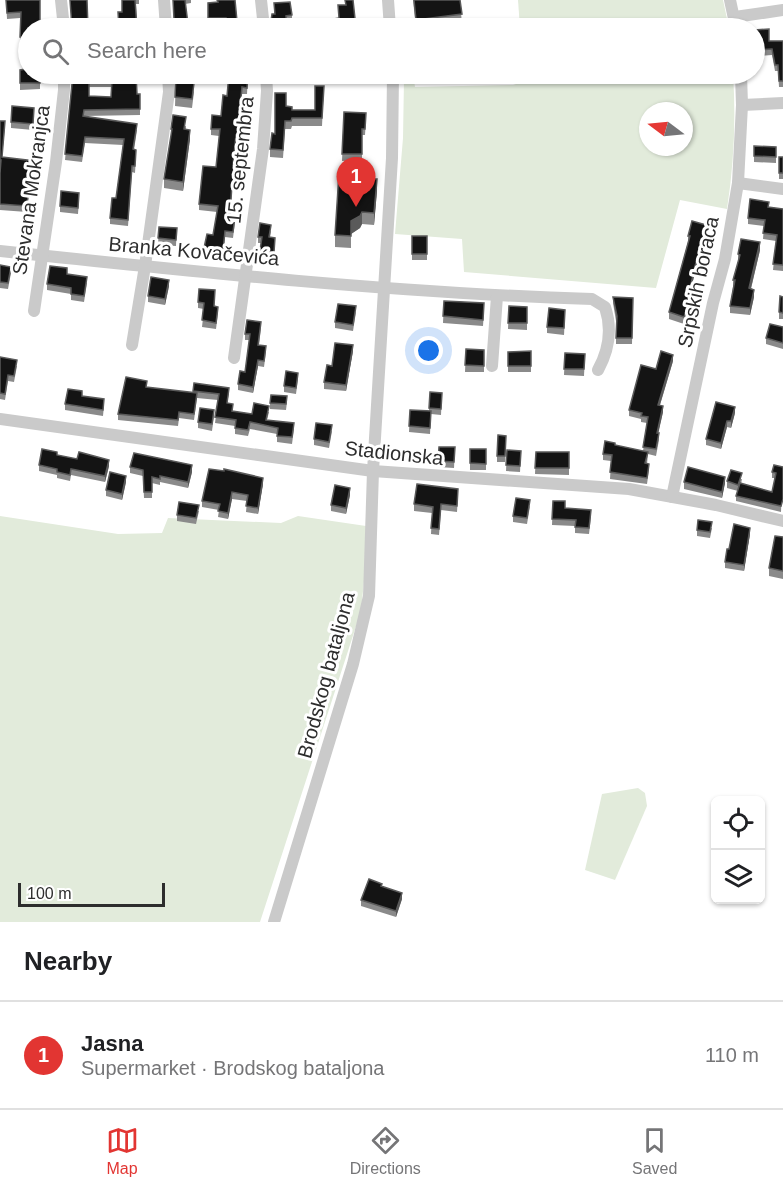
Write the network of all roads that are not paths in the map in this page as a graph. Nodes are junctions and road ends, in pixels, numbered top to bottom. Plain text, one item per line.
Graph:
1 (61, 0) edge
2 (164, 0) edge
3 (261, 0) edge
4 (388, 0) edge
5 (730, 0) edge
6 (783, 10) edge
7 (63, 18) edge
8 (165, 18) edge
9 (263, 18) edge
10 (389, 18) edge
11 (735, 18) edge
12 (754, 18) edge
13 (64, 84) edge
14 (169, 84) edge
15 (267, 84) edge
16 (393, 84) edge
17 (741, 84) edge
18 (783, 103) edge
19 (742, 105) junction
20 (738, 183) junction
21 (783, 189) edge
22 (0, 251) edge
23 (42, 255) junction
24 (145, 266) junction
25 (247, 276) junction
26 (385, 288) junction
27 (497, 296) junction
28 (34, 311) dead end
29 (132, 345) dead end
30 (234, 357) dead end
31 (492, 366) dead end
32 (598, 370) dead end
33 (0, 419) edge
34 (373, 471) junction
35 (672, 497) junction
36 (783, 521) edge
37 (274, 922) edge

1 - 7 street
2 - 8 street
3 - 9 street
4 - 10 street
5 - 11 street
6 - 12 street
13 - 23 street, Stevana Mokranjca
14 - 24 street
15 - 25 street, 15. septembra
16 - 26 street, Brodskog bataljona
17 - 19 street, Srpskih boraca
18 - 19 street
19 - 20 street, Srpskih boraca
20 - 21 street
20 - 35 street, Srpskih boraca
22 - 23 street, Branka Kovačevića
23 - 24 street, Branka Kovačevića
23 - 28 street, Stevana Mokranjca
24 - 25 street, Branka Kovačevića
24 - 29 street
25 - 26 street, Branka Kovačevića
25 - 30 street, 15. septembra
26 - 27 street
26 - 34 street, Brodskog bataljona
27 - 31 street
27 - 32 street
33 - 34 street, Stadionska
34 - 35 street, Stadionska
34 - 37 street, Brodskog bataljona
35 - 36 street, Stadionska

